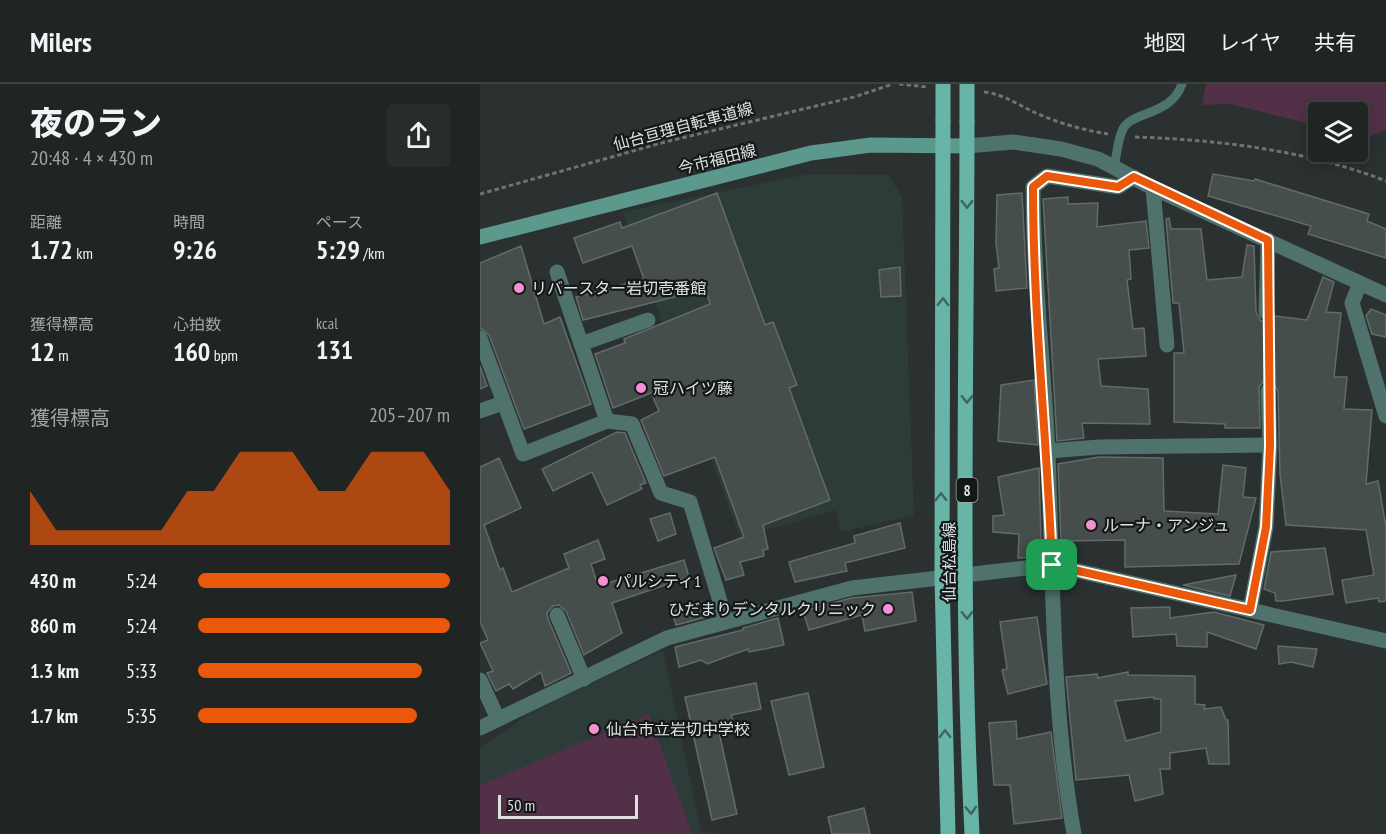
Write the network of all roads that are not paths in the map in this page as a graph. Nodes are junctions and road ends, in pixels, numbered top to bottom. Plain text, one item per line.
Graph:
1 (943, 84) edge
2 (967, 84) edge
3 (1182, 84) edge
4 (943, 146) junction
5 (967, 146) junction
6 (1114, 167) junction
7 (1134, 177) junction
8 (1153, 188) junction
9 (480, 237) edge
10 (1268, 240) junction
11 (557, 272) dead end
12 (1360, 283) junction
13 (1386, 295) edge
14 (1266, 312) road end
15 (648, 320) dead end
16 (480, 338) edge
17 (581, 344) junction
18 (1167, 345) dead end
19 (1268, 391) road end
20 (503, 403) junction
21 (480, 411) edge
22 (1386, 416) edge
23 (607, 421) junction
24 (1270, 446) junction
25 (1048, 451) junction
26 (1052, 565) junction
27 (967, 574) junction
28 (942, 578) junction
29 (1250, 610) junction
30 (557, 615) dead end
31 (726, 621) junction
32 (1386, 641) edge
33 (584, 679) junction
34 (480, 680) edge
35 (498, 719) junction
36 (480, 728) edge
37 (948, 834) edge
38 (972, 834) edge
39 (1074, 834) edge

1 - 4 main road, 8, bridge
2 - 5 main road, 8, bridge
3 - 6 lane
4 - 5 main road, 今市福田線
4 - 9 main road, 今市福田線
28 -> 4 main road, 仙台松島線 / 8
5 - 6 street
5 -> 27 main road, 仙台松島線 / 8
6 - 7 street
7 - 8 street
7 - 25 street
8 - 10 street
8 - 18 street
10 - 12 street
10 - 14 street
11 - 17 street
12 - 13 street
12 - 22 street
15 - 17 street
16 - 20 street
17 - 23 street
19 - 24 street
20 - 21 street
20 - 23 street
23 - 31 street
24 - 25 street
24 - 29 street
25 - 26 street
26 - 27 street
26 - 29 street
26 - 39 street
27 - 28 street
27 -> 38 main road, 仙台松島線 / 8
28 - 31 street
37 -> 28 main road, 仙台松島線 / 8
29 - 32 street
30 - 33 street
31 - 33 street
33 - 35 street
34 - 35 street
35 - 36 street

